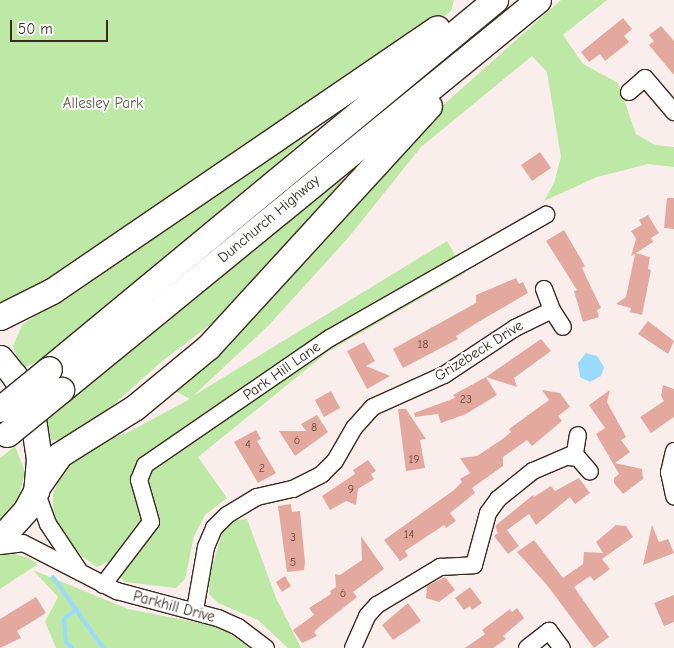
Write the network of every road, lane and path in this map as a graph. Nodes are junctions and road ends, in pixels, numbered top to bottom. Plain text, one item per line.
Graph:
1 (476, 0) edge
2 (495, 0) edge
3 (538, 0) edge
4 (454, 69) junction
5 (629, 92) dead end
6 (674, 112) edge
7 (546, 215) dead end
8 (544, 289) dead end
9 (552, 310) junction
10 (0, 317) edge
11 (563, 328) dead end
12 (0, 358) edge
13 (0, 409) edge
14 (578, 436) dead end
15 (3, 437) edge
16 (674, 451) edge
17 (569, 457) junction
18 (590, 472) dead end
19 (37, 489) junction
20 (674, 496) edge
21 (0, 539) edge
22 (0, 546) edge
23 (80, 572) junction
24 (103, 585) junction
25 (195, 610) junction
26 (266, 648) edge
27 (353, 648) edge
28 (527, 648) edge
29 (562, 648) edge

1 - 10 highway
2 - 13 highway, Dunchurch Highway, bridge
3 - 4 highway, Dunchurch Highway
4 - 15 highway, Dunchurch Highway, bridge
4 - 19 highway
5 - 6 street
7 - 24 street, Park Hill Lane
8 - 9 street
9 - 11 street
9 - 25 street, Grizebeck Drive
12 - 19 highway
14 - 17 street
16 - 20 street
17 - 18 street
17 - 27 street
19 - 21 highway
19 - 23 street, Parkhill Drive
22 - 23 street, Parkhill Drive
23 - 24 street, Parkhill Drive
24 - 25 street, Parkhill Drive
25 - 26 street, Parkhill Drive
28 - 29 street

